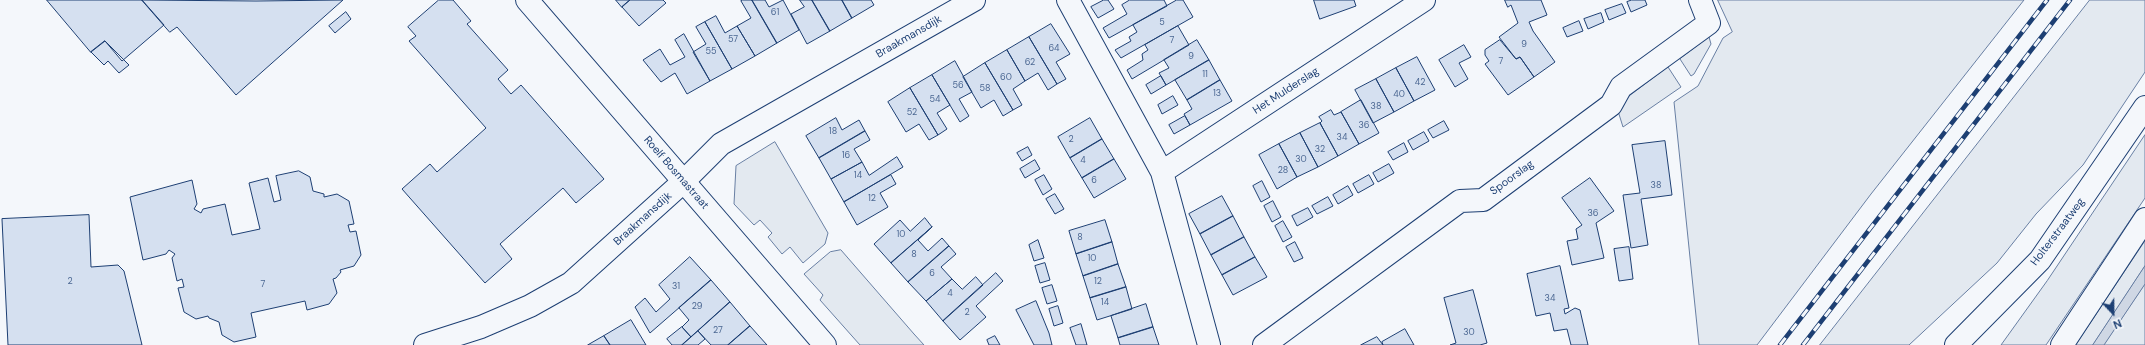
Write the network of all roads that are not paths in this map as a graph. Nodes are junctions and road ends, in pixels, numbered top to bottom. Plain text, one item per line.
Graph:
1 (527, 0) edge
2 (974, 0) edge
3 (1068, 0) edge
4 (1700, 0) edge
5 (1414, 4) edge
6 (2145, 106) edge
7 (1162, 172) junction
8 (683, 182) junction
9 (2145, 219) edge
10 (425, 345) edge
11 (825, 345) edge
12 (1209, 345) edge
13 (1264, 345) edge
14 (1956, 345) edge
15 (2062, 345) edge

1 - 8 street, Roelf Bosmastraat
2 - 8 street, Braakmansdijk
3 - 7 street
4 - 13 street, Spoorslag
5 - 7 street, Het Mulderslag
6 - 14 street, Holterstraatweg
7 - 12 street
8 - 10 street, Braakmansdijk
8 - 11 street, Roelf Bosmastraat
9 - 15 street

